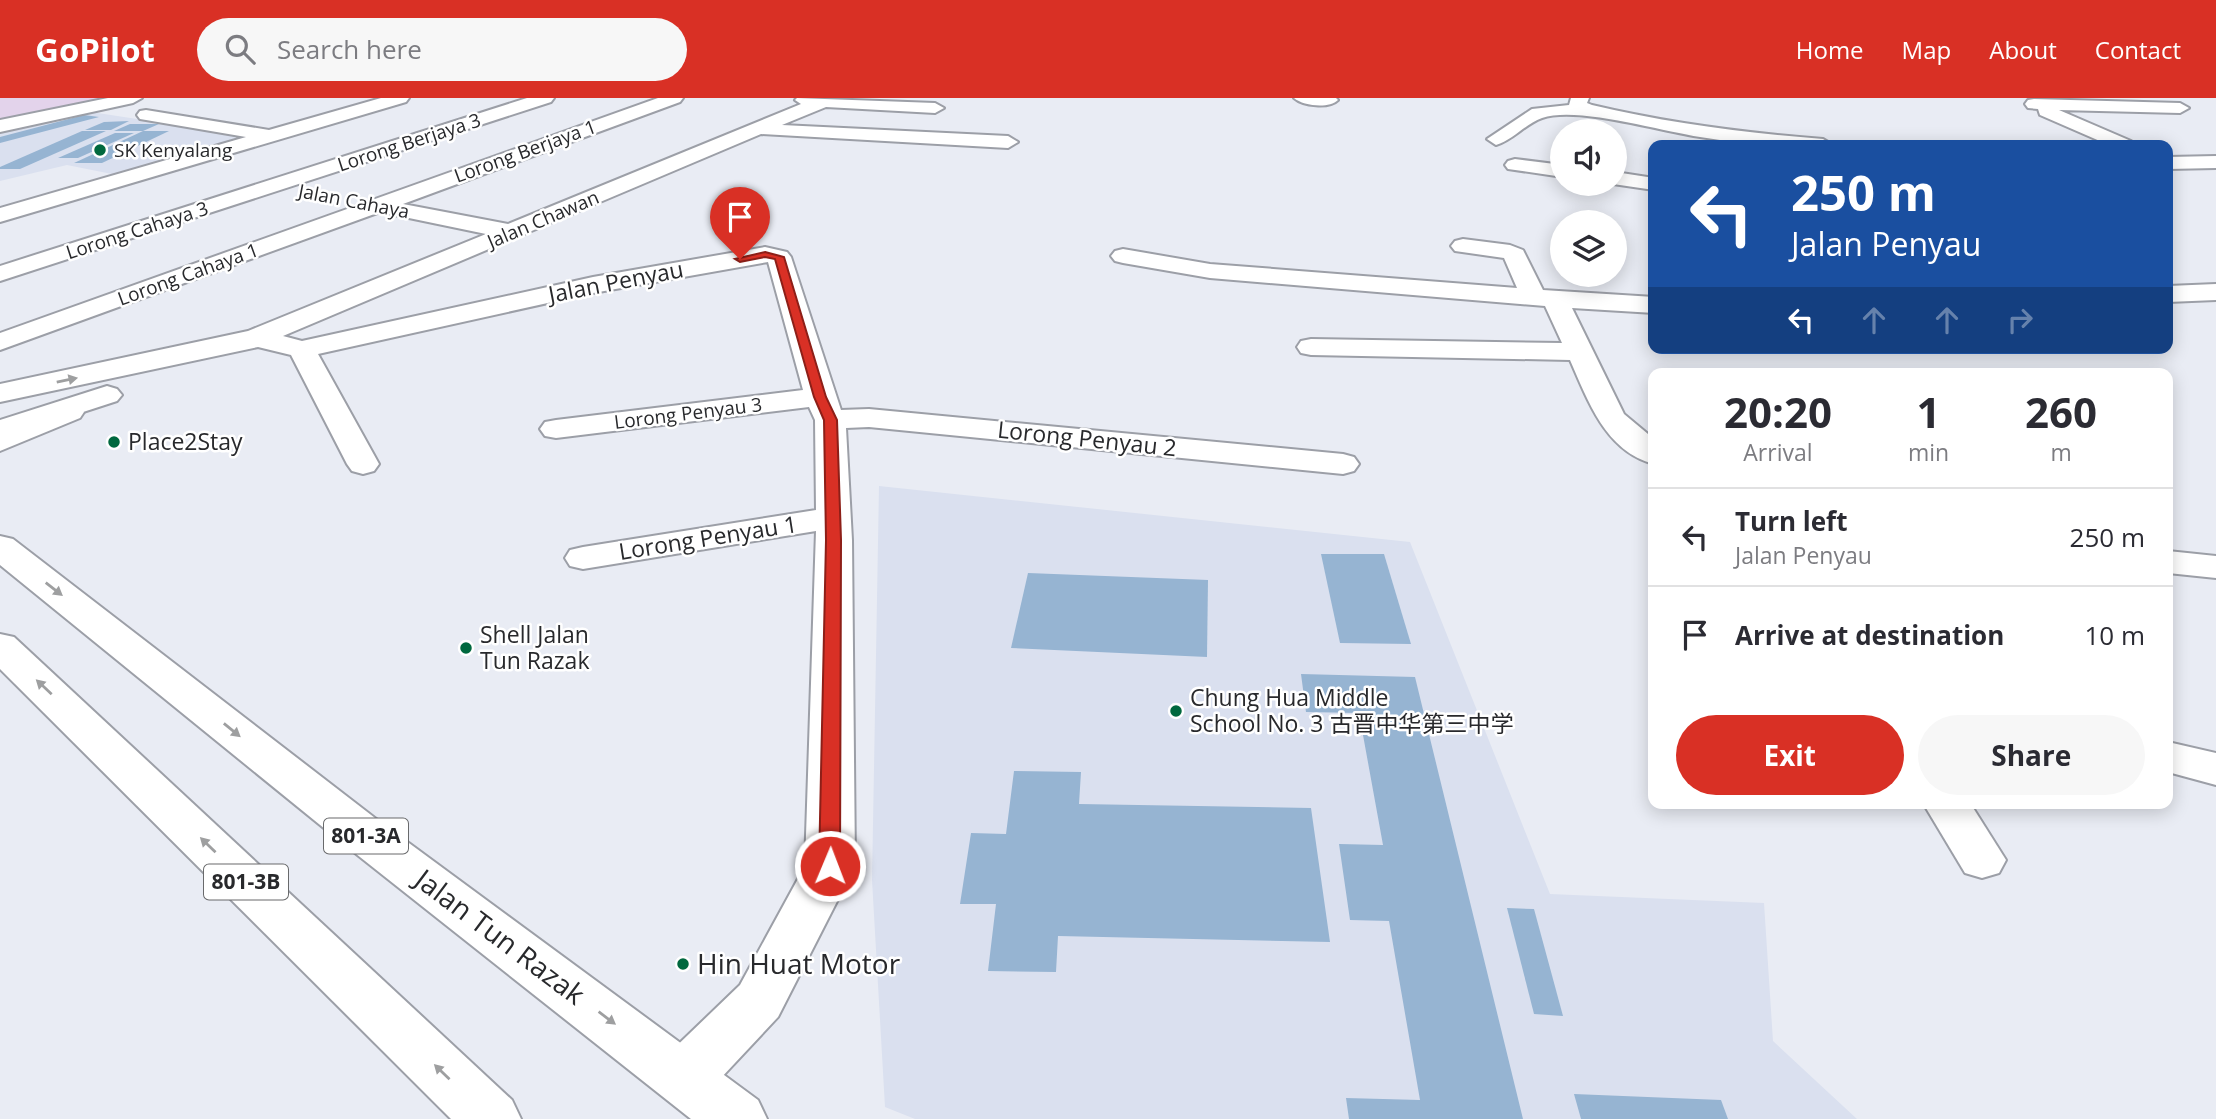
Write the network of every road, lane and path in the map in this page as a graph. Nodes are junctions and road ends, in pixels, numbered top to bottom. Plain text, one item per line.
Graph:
1 (132, 98) edge
2 (400, 98) edge
3 (545, 98) edge
4 (674, 98) edge
5 (788, 98) edge
6 (1303, 98) edge
7 (826, 100) edge
8 (1329, 100) dead end
9 (2029, 101) edge
10 (2188, 102) edge
11 (1581, 104) edge
12 (936, 108) dead end
13 (146, 115) dead end
14 (1645, 122) junction
15 (0, 126) edge
16 (757, 129) junction
17 (1627, 135) edge
18 (271, 136) junction
19 (1496, 139) dead end
20 (1765, 140) edge
21 (2113, 140) edge
22 (1008, 142) dead end
23 (2216, 162) edge
24 (2173, 163) edge
25 (1515, 164) dead end
26 (1550, 169) edge
27 (234, 178) dead end
28 (1627, 180) edge
29 (1648, 183) edge
30 (274, 186) junction
31 (312, 192) dead end
32 (338, 197) dead end
33 (376, 204) junction
34 (0, 215) edge
35 (512, 232) junction
36 (1463, 246) dead end
37 (1123, 256) dead end
38 (0, 274) edge
39 (2216, 292) edge
40 (2173, 294) edge
41 (1544, 298) junction
42 (1648, 305) edge
43 (255, 338) junction
44 (0, 342) edge
45 (1311, 346) dead end
46 (302, 349) junction
47 (1579, 352) junction
48 (130, 376) junction
49 (0, 393) edge
50 (107, 395) junction
51 (825, 408) junction
52 (556, 429) dead end
53 (0, 430) edge
54 (0, 442) edge
55 (1648, 450) edge
56 (363, 464) dead end
57 (1343, 464) dead end
58 (834, 518) junction
59 (0, 547) edge
60 (583, 558) dead end
61 (2173, 563) edge
62 (2216, 567) edge
63 (0, 646) edge
64 (2173, 758) edge
65 (2216, 769) edge
66 (1950, 809) edge
67 (1982, 860) dead end
68 (684, 1077) junction
69 (491, 1119) edge
70 (737, 1119) edge

1 - 15 main road
2 - 18 main road
3 - 30 main road, Lorong Berjaya 3
4 - 33 main road, Lorong Berjaya 1
5 - 7 main road
6 - 8 main road
7 - 12 main road
7 - 16 main road, Jalan Chawan
9 - 10 main road
9 - 21 main road
11 - 14 main road
11 - 19 main road
13 - 18 main road
14 - 17 main road
14 - 20 main road
16 - 22 main road
16 - 35 main road, Jalan Chawan
18 - 34 main road
23 - 24 main road
25 - 26 main road
27 - 30 main road, Jalan Cahaya
28 - 29 main road
30 - 31 main road, Jalan Cahaya
30 - 38 main road, Lorong Cahaya 3
32 - 33 main road, Jalan Cahaya
33 - 35 main road, Jalan Cahaya
33 - 44 main road, Lorong Cahaya 1
35 - 43 main road, Jalan Chawan
36 - 41 main road
37 - 41 main road
39 - 40 main road
41 - 42 main road
41 - 47 main road
43 - 46 main road, Jalan Penyau
43 - 48 main road, Jalan Chawan
45 - 47 main road
46 - 51 main road, Jalan Penyau
46 - 56 main road
47 - 55 main road
49 -> 48 main road
48 - 50 main road
50 - 53 main road
50 - 54 main road
51 - 52 main road, Lorong Penyau 3
51 - 57 main road, Lorong Penyau 2
51 - 58 main road, Jalan Penyau
58 - 60 main road, Lorong Penyau 1
58 - 68 main road, Jalan Penyau
59 -> 68 main road, Jalan Tun Razak / 801-3A
61 - 62 main road
69 -> 63 main road, 801-3B
64 - 65 main road
66 - 67 main road
68 - 70 main road, Jalan Tun Razak / 801-3A

